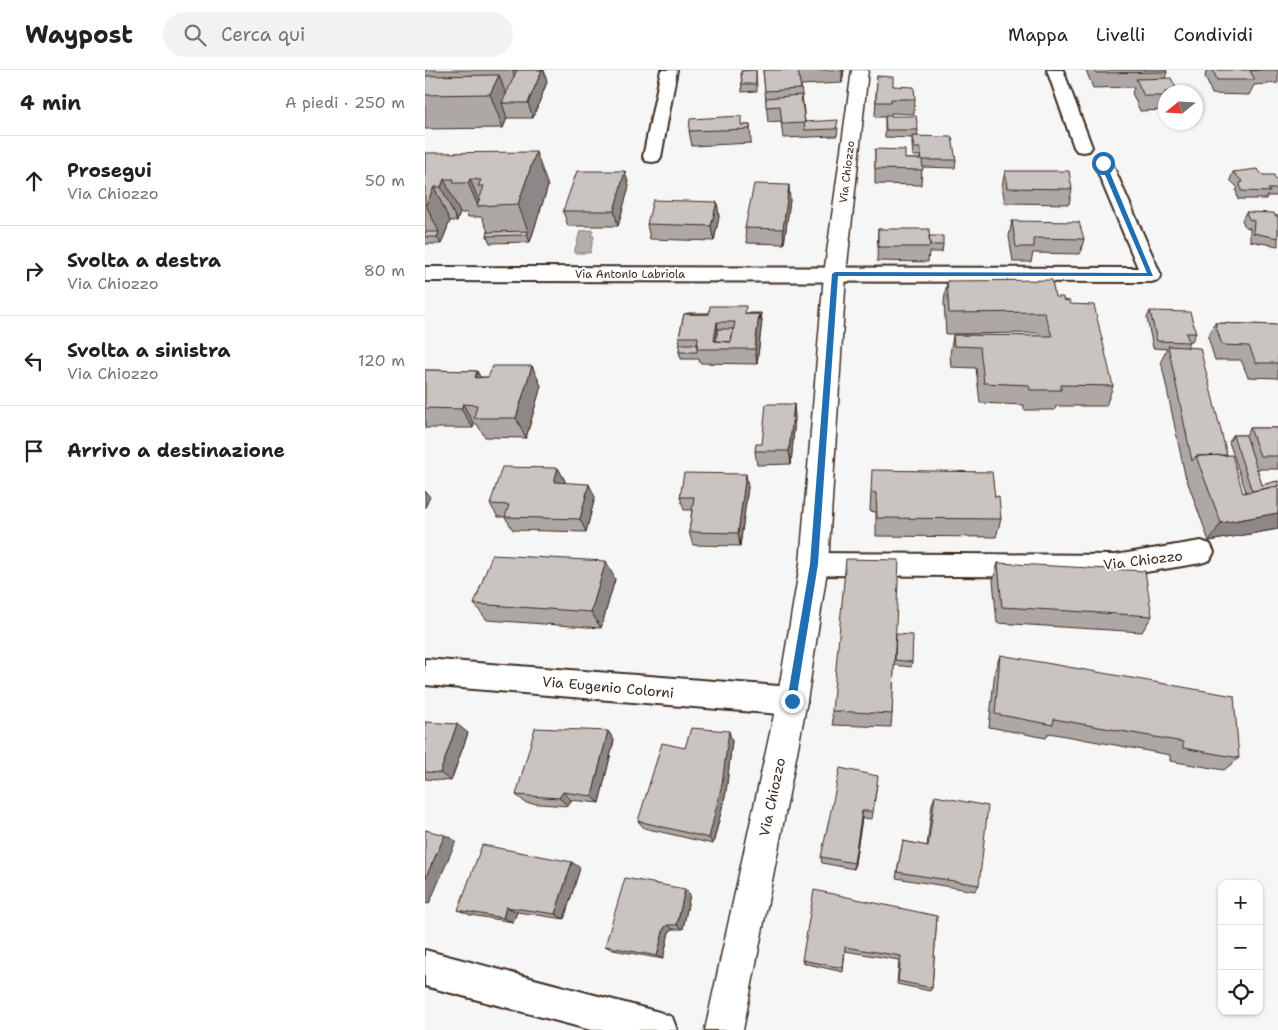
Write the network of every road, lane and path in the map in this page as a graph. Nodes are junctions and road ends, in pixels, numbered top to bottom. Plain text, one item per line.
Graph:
1 (669, 70) edge
2 (860, 70) edge
3 (1055, 70) edge
4 (1083, 147) dead end
5 (652, 157) dead end
6 (1103, 163) dead end
7 (425, 274) edge
8 (835, 274) junction
9 (1201, 552) dead end
10 (814, 564) junction
11 (425, 672) edge
12 (792, 701) junction
13 (425, 968) edge
14 (659, 1030) edge
15 (724, 1030) edge

1 - 5 street
2 - 8 street, Via Chiozzo
3 - 4 street
6 - 8 street
7 - 8 street, Via Antonio Labriola
8 - 10 street, Via Chiozzo
9 - 10 street, Via Chiozzo
10 - 12 street, Via Chiozzo
11 - 12 street, Via Eugenio Colorni
12 - 15 street, Via Chiozzo
13 - 14 street

